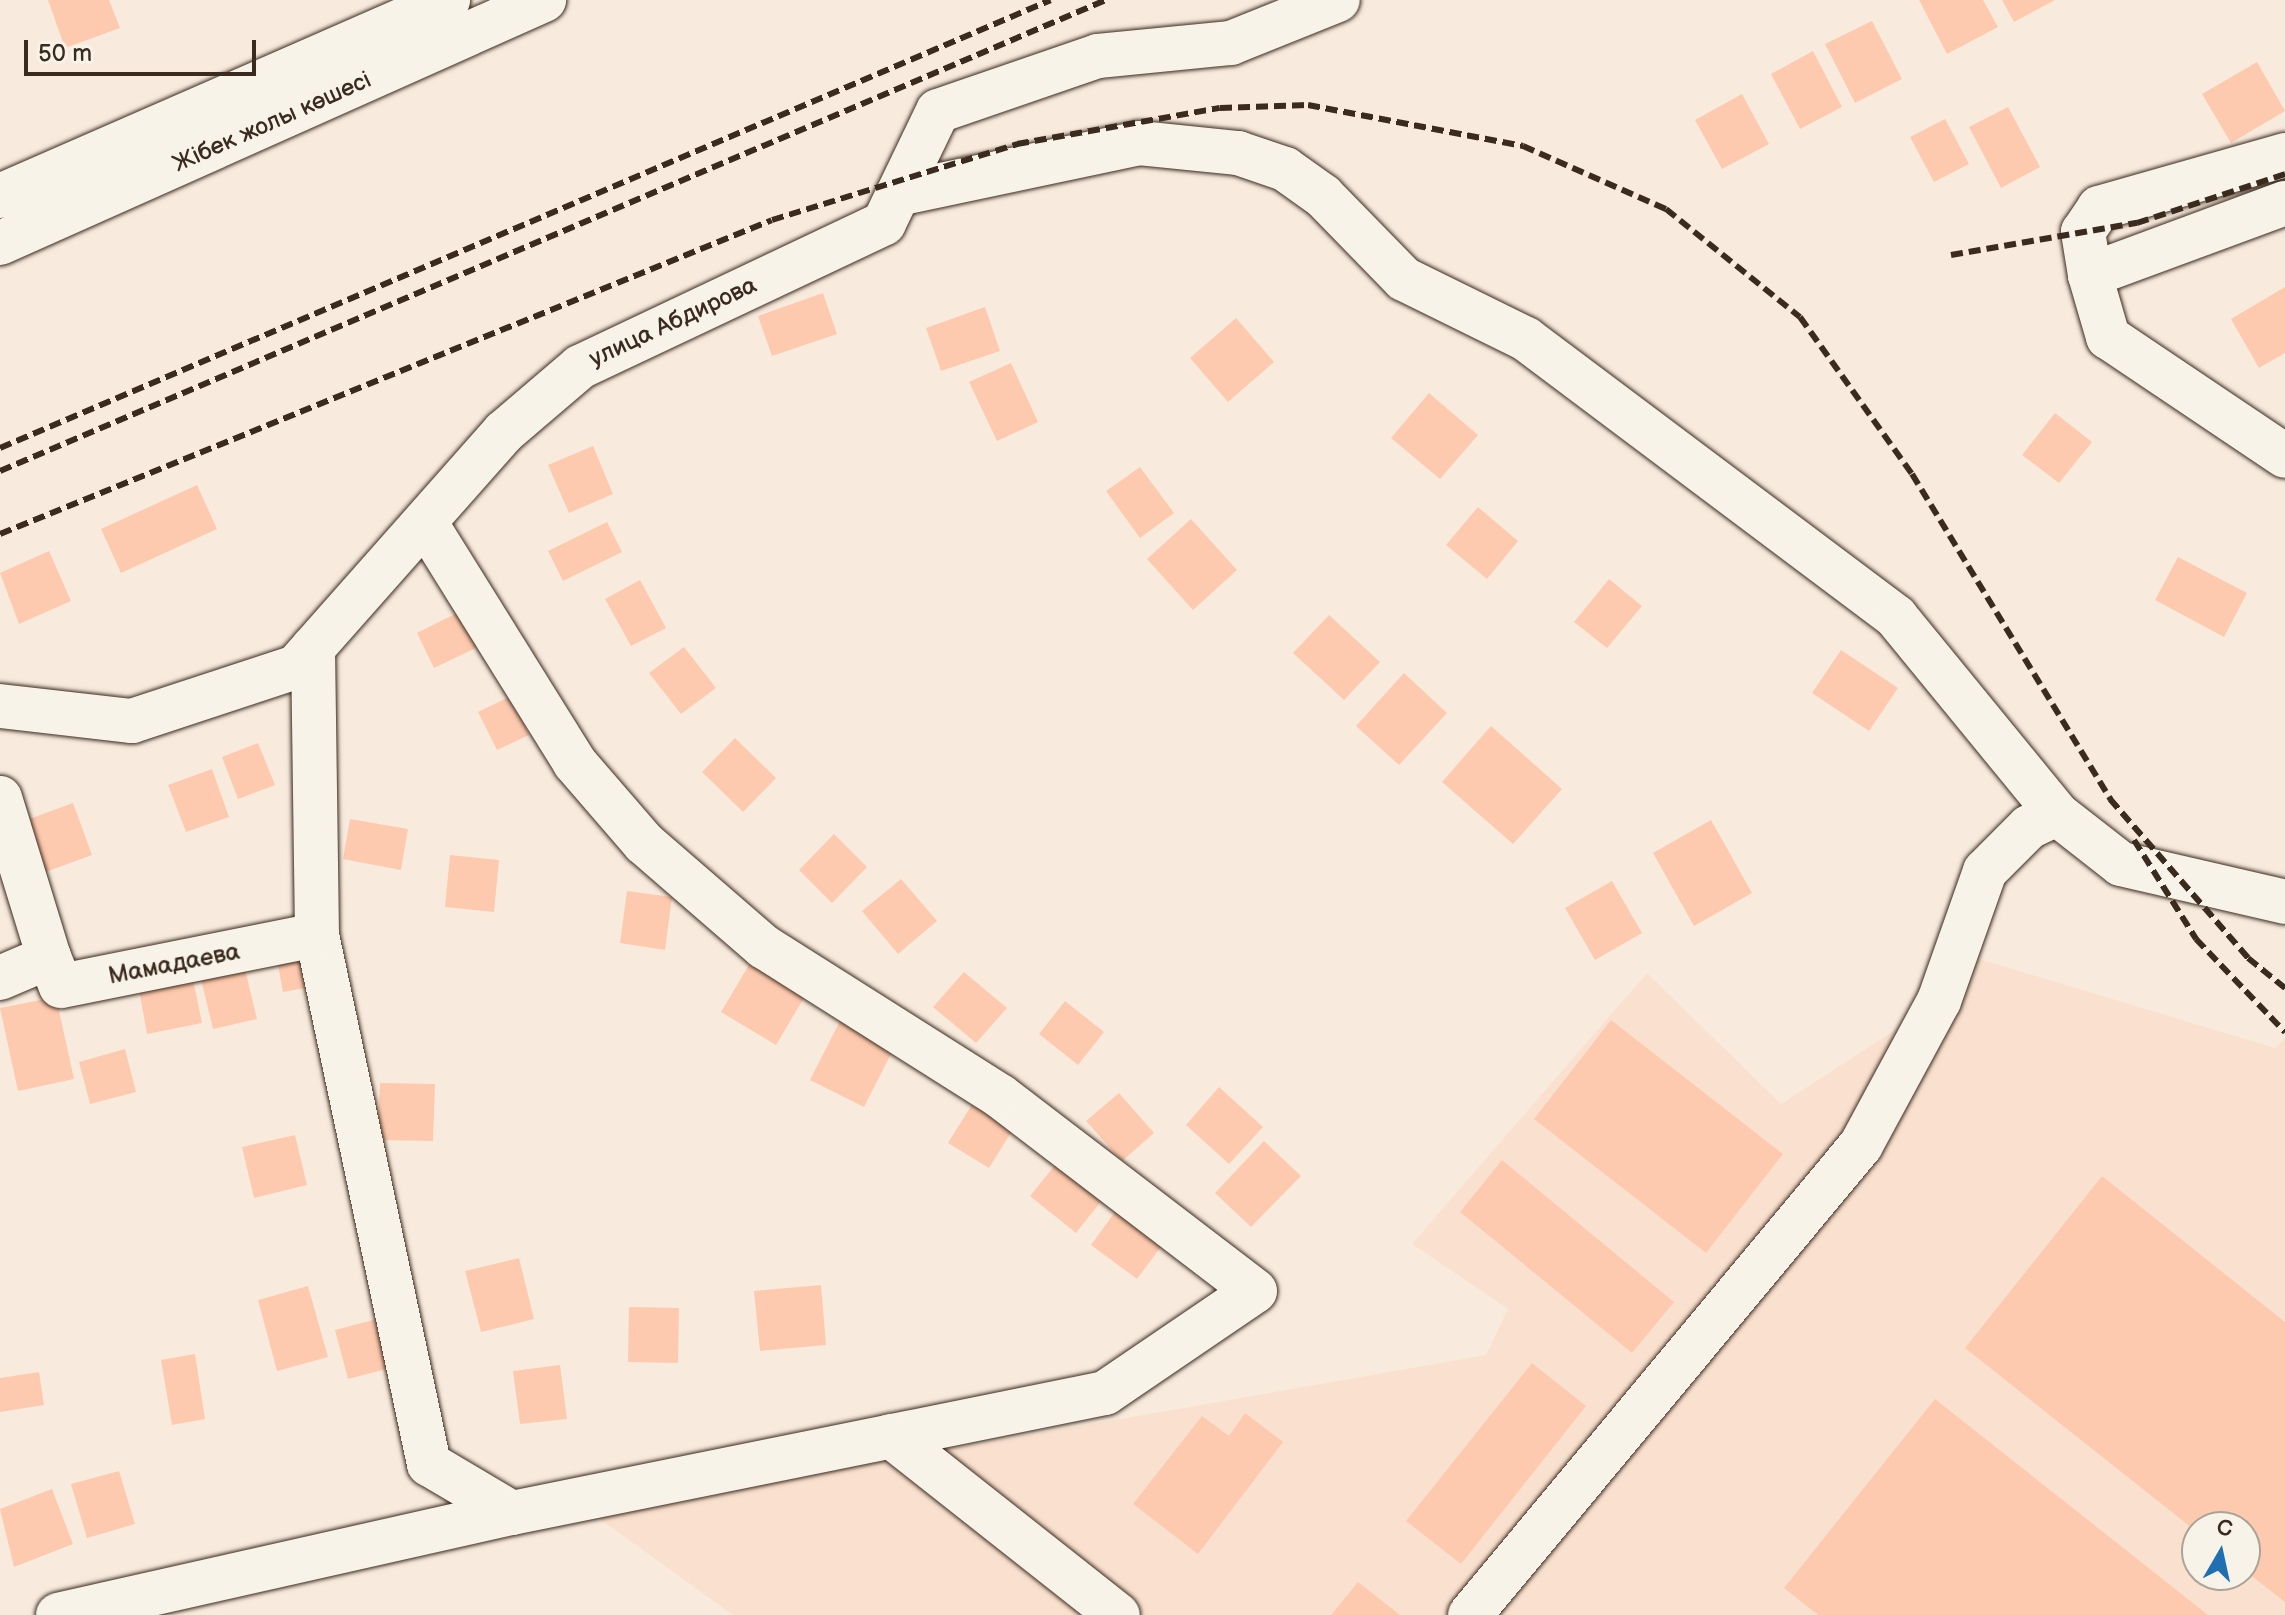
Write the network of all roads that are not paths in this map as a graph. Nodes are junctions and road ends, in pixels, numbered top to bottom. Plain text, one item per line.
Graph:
1 (448, 0) edge
2 (544, 0) edge
3 (1338, 0) edge
4 (2285, 155) edge
5 (898, 194) junction
6 (0, 196) edge
7 (2285, 203) edge
8 (0, 243) edge
9 (2090, 275) junction
10 (2285, 456) edge
11 (426, 524) junction
12 (313, 648) junction
13 (0, 706) edge
14 (0, 798) edge
15 (2057, 814) junction
16 (2285, 902) edge
17 (317, 935) junction
18 (49, 957) junction
19 (0, 978) edge
20 (891, 1436) junction
21 (512, 1513) junction
22 (58, 1615) edge
23 (1118, 1615) edge
24 (1470, 1615) edge

1 - 6 street, Жібек жолы көшесі
2 - 8 street, Жібек жолы көшесі
3 - 5 street, улица Абдирова
4 - 9 street
5 - 11 street, улица Абдирова
5 - 15 street
7 - 9 street
9 - 10 street
11 - 12 street, улица Абдирова
11 - 20 street
12 - 13 street, улица Абдирова
12 - 17 street
14 - 18 street, Мамадаева
15 - 16 street
15 - 24 street
17 - 18 street, Мамадаева
17 - 21 street
18 - 19 street
20 - 21 street
20 - 23 street
21 - 22 street

